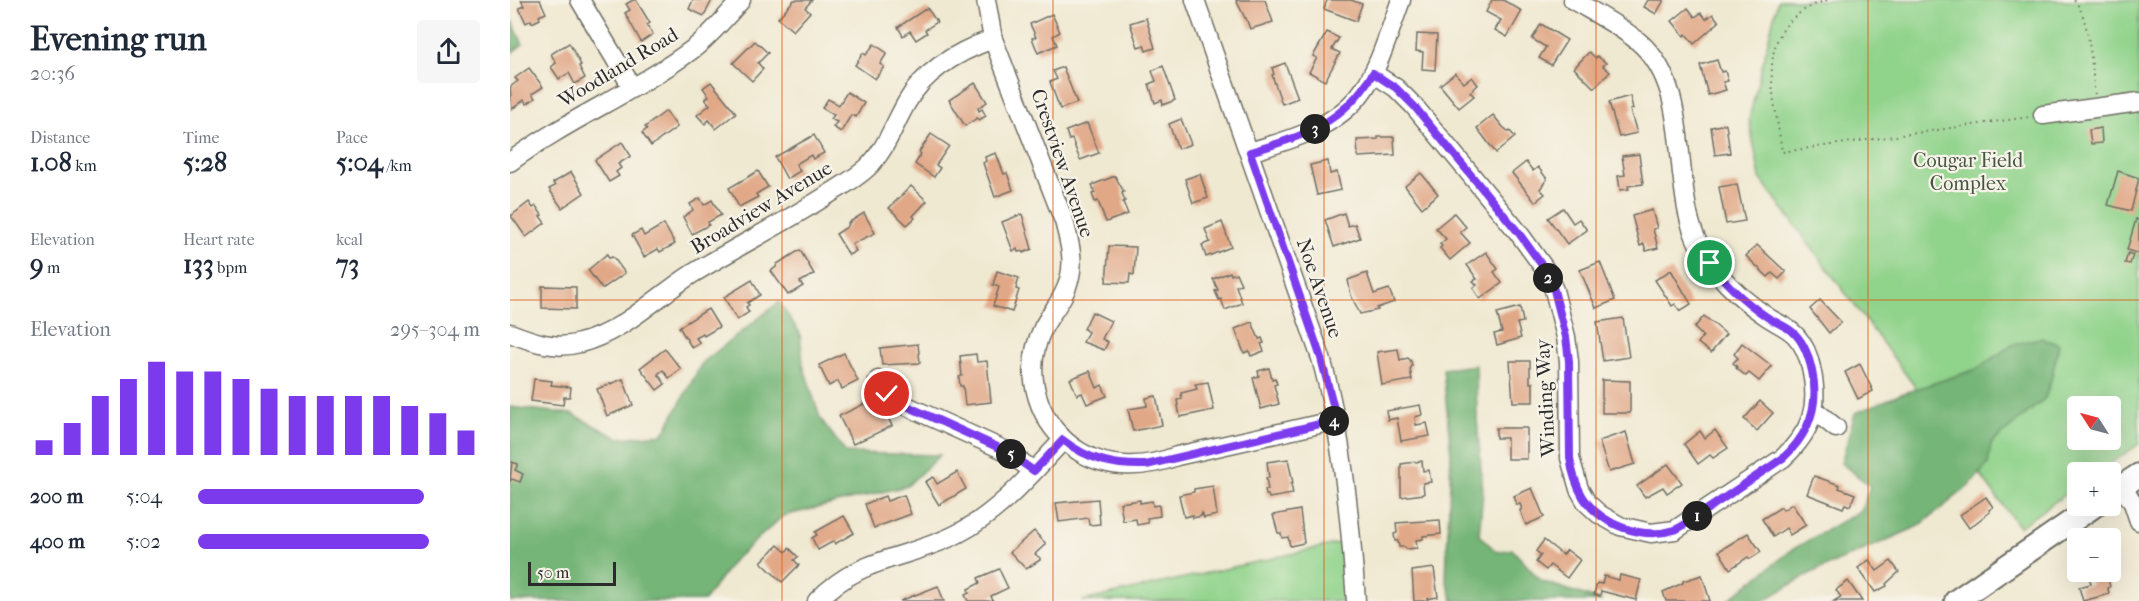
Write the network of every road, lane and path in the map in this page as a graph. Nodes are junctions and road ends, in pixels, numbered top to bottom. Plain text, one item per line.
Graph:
1 (580, 0) edge
2 (741, 0) edge
3 (986, 0) edge
4 (1195, 0) edge
5 (1401, 0) edge
6 (1573, 0) edge
7 (1827, 0) edge
8 (2074, 0) edge
9 (993, 39) junction
10 (1373, 73) junction
11 (632, 87) junction
12 (2139, 102) edge
13 (2096, 107) junction
14 (2043, 115) joint
15 (1250, 152) junction
16 (510, 162) edge
17 (510, 333) edge
18 (878, 380) dead end
19 (1814, 410) junction
20 (1337, 420) junction
21 (1836, 428) dead end
22 (1063, 440) junction
23 (1034, 471) junction
24 (2124, 485) edge
25 (2079, 516) edge
26 (2139, 521) edge
27 (817, 601) edge
28 (1356, 601) edge
29 (1956, 601) edge

1 - 11 street
2 - 11 street, Woodland Road
3 - 9 street, Crestview Avenue
4 - 15 street, Noe Avenue
5 - 10 street
6 - 19 street
7 - 14 path
8 - 13 path
9 - 17 street, Broadview Avenue
9 - 22 street, Crestview Avenue
10 - 15 street
10 - 19 street, Winding Way
11 - 16 street, Woodland Road
12 - 13 street
13 - 14 street
15 - 20 street, Noe Avenue
18 - 23 street
19 - 21 street
20 - 22 street, Crestview Avenue
20 - 28 street, Noe Avenue
22 - 23 street
23 - 27 street
24 - 26 street
25 - 29 main road

